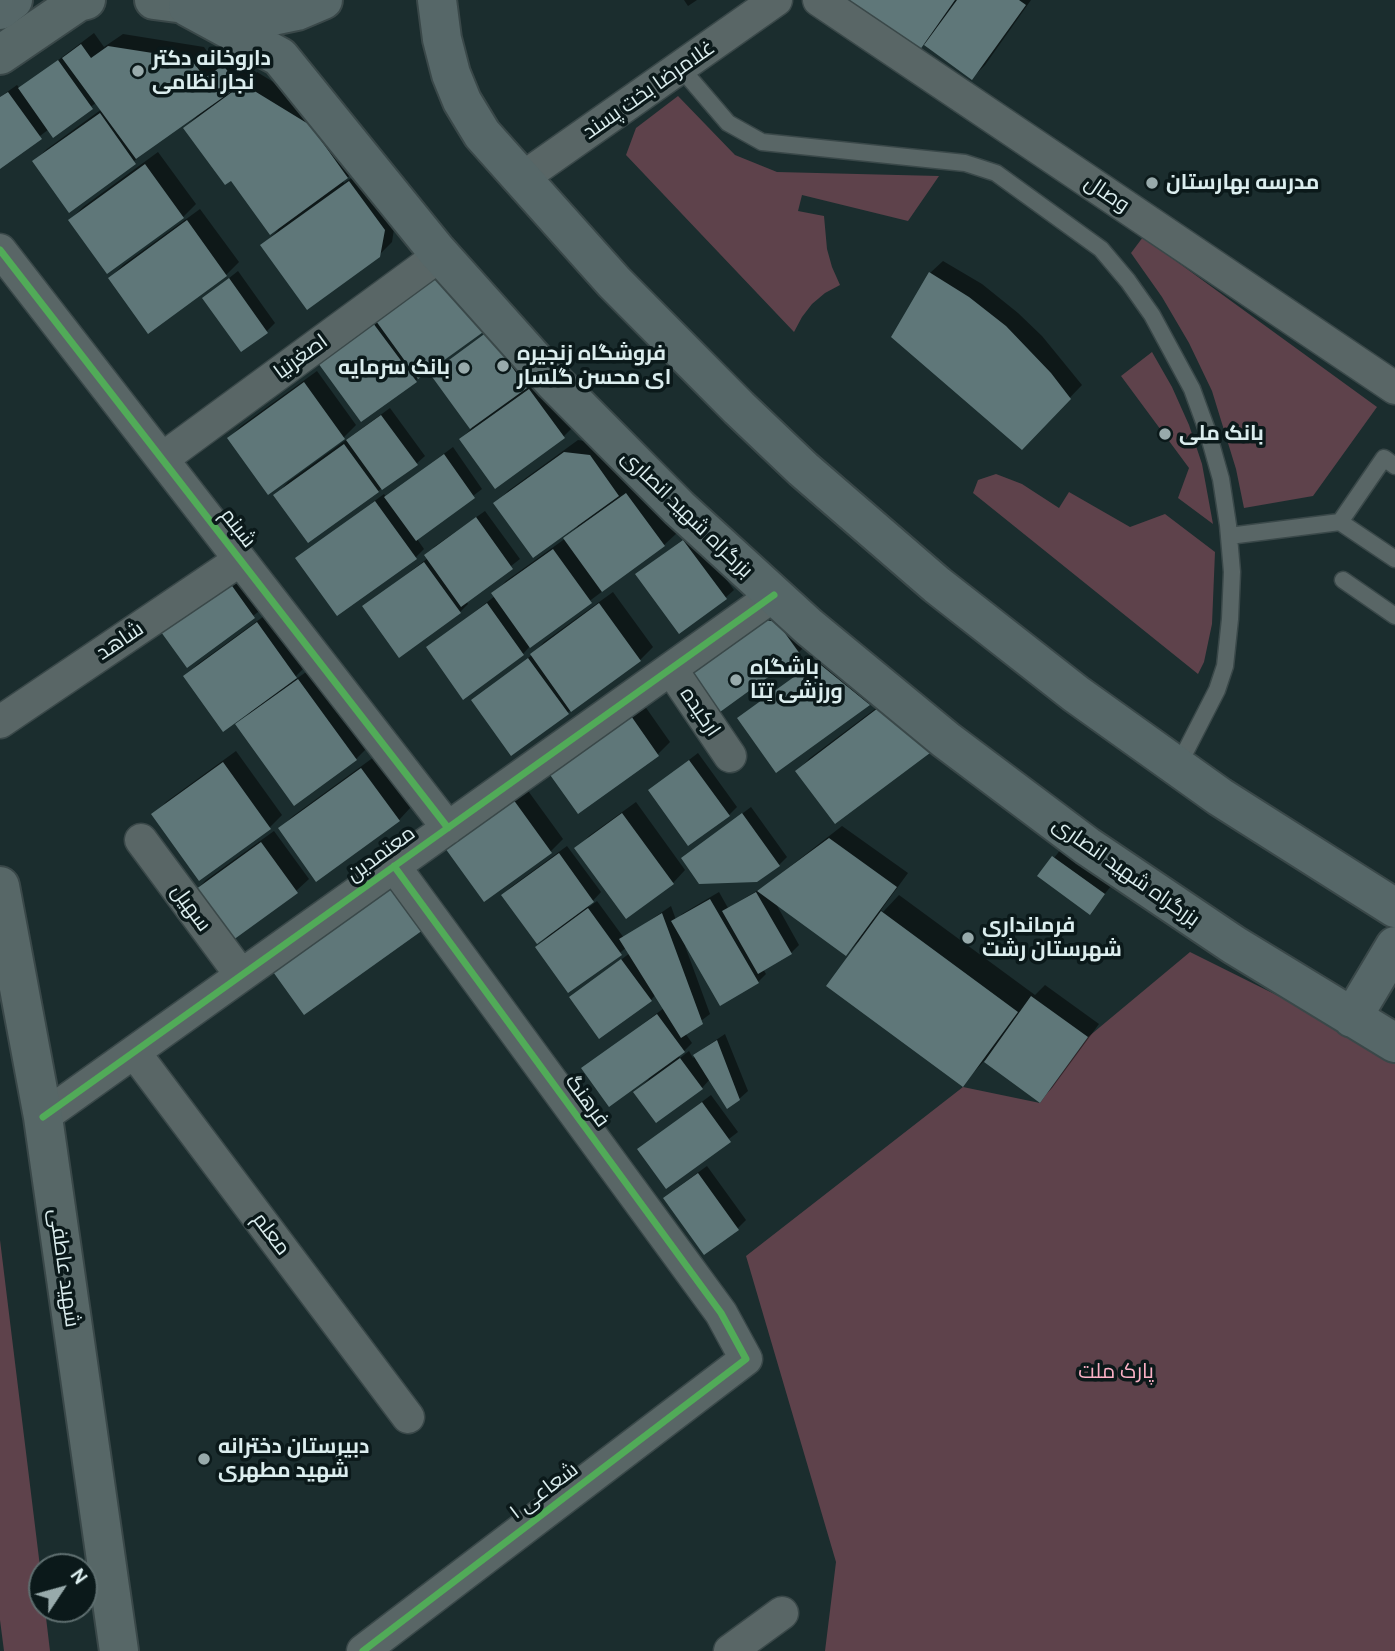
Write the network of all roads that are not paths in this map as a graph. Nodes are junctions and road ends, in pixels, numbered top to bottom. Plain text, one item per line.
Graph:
1 (13, 0) edge
2 (86, 0) edge
3 (323, 0) edge
4 (437, 0) edge
5 (776, 0) edge
6 (819, 0) edge
7 (173, 2) edge
8 (0, 10) edge
9 (0, 55) edge
10 (680, 67) junction
11 (521, 179) junction
12 (0, 250) edge
13 (440, 256) junction
14 (1395, 388) edge
15 (162, 459) junction
16 (1395, 466) edge
17 (1340, 522) junction
18 (1229, 536) junction
19 (1395, 559) edge
20 (240, 560) junction
21 (1343, 580) dead end
22 (774, 595) junction
23 (1395, 616) edge
24 (671, 669) junction
25 (0, 722) edge
26 (730, 756) dead end
27 (1177, 768) junction
28 (448, 828) junction
29 (141, 840) dead end
30 (394, 866) junction
31 (0, 886) edge
32 (1395, 908) edge
33 (1395, 946) edge
34 (241, 975) junction
35 (1352, 1018) junction
36 (1395, 1043) edge
37 (134, 1052) junction
38 (43, 1117) junction
39 (746, 1360) joint
40 (408, 1417) dead end
41 (782, 1614) dead end
42 (119, 1651) edge
43 (363, 1651) edge
44 (730, 1651) edge

1 - 8 main road
2 - 9 main road
3 - 7 main road
4 - 11 main road
5 - 10 street, غلامرضا بخت پسند
6 - 14 street, وصال
7 - 13 main road, بزرگراه شهید انصاری
10 - 11 street, غلامرضا بخت پسند
10 - 18 lane
11 - 27 main road
12 - 15 street, شبنم
13 - 15 street, اصغرنیا
13 - 22 main road, بزرگراه شهید انصاری
15 - 20 street, شبنم
16 - 17 lane
17 - 18 lane
17 - 19 lane
18 - 27 lane
20 - 25 street, شاهد
20 - 28 street, شبنم
21 - 23 lane
22 - 24 street, معتمدین
22 - 35 main road, بزرگراه شهید انصاری
24 - 26 street, ارکیده
24 - 28 street, معتمدین
27 - 32 main road
28 - 30 street, معتمدین
29 - 34 street, سهیل
30 - 34 street, معتمدین
30 - 39 street, فرهنگ
31 - 38 main road, شهید عاطفی
33 - 35 main road
34 - 37 street, معتمدین
35 - 36 main road, بزرگراه شهید انصاری
37 - 38 street, معتمدین
37 - 40 street, معلم
38 - 42 main road, شهید عاطفی
39 - 43 street, شعاعی ۱
41 - 44 street

